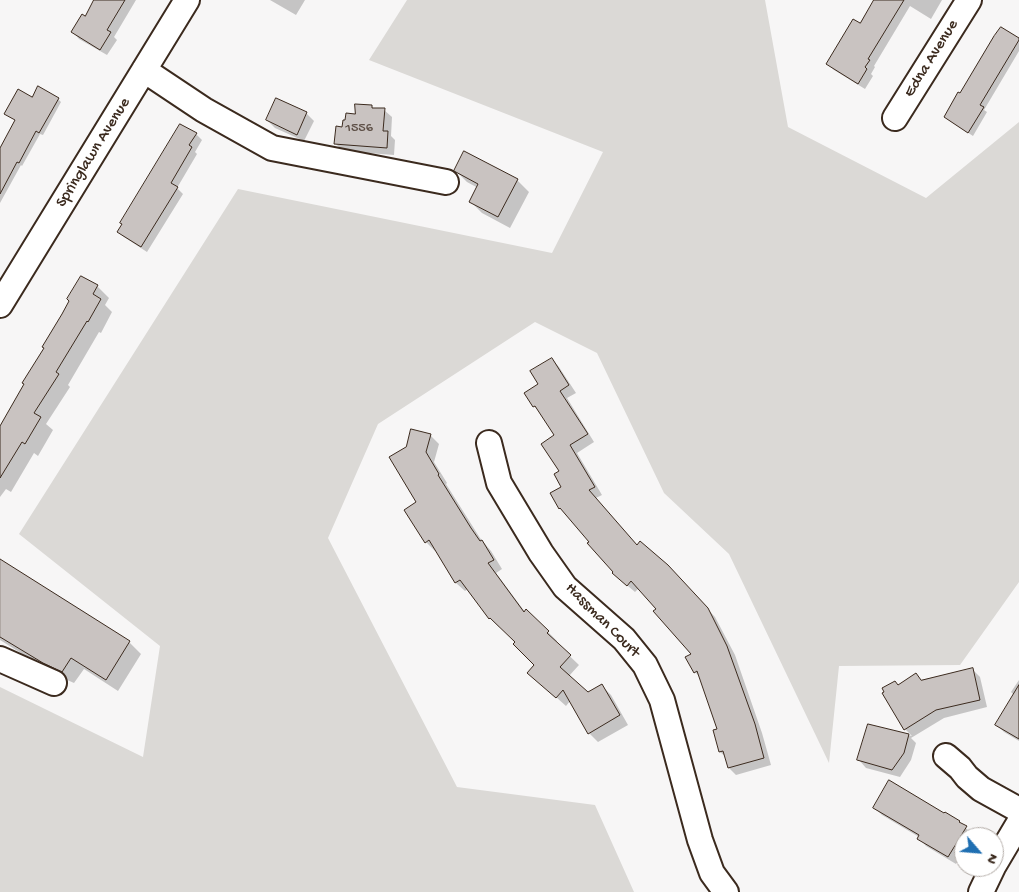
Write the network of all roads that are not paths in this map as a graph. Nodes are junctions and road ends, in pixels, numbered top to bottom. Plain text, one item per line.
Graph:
1 (187, 0) edge
2 (969, 0) edge
3 (144, 70) junction
4 (895, 118) dead end
5 (446, 182) dead end
6 (0, 305) edge
7 (489, 442) dead end
8 (0, 658) edge
9 (54, 683) dead end
10 (946, 756) dead end
11 (1019, 810) edge
12 (1019, 823) edge
13 (1004, 849) edge
14 (988, 877) edge
15 (726, 892) edge
16 (981, 892) edge

1 - 3 street, Springlawn Avenue
2 - 4 street, Edna Avenue
3 - 5 street
3 - 6 street, Springlawn Avenue
7 - 15 street, Hassman Court
8 - 9 street
10 - 11 street
12 - 13 street
14 - 16 street

